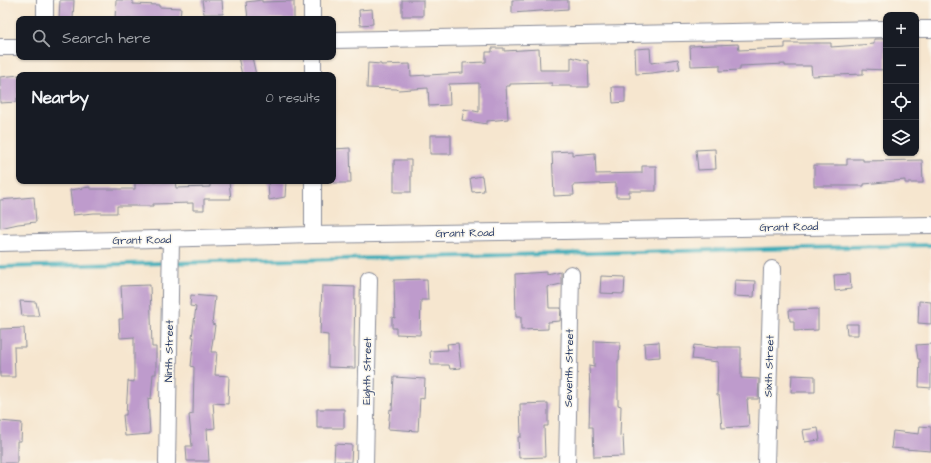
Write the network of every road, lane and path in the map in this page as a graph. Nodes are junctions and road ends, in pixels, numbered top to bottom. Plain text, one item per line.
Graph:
1 (45, 0) edge
2 (312, 0) edge
3 (46, 16) edge
4 (312, 16) edge
5 (883, 29) edge
6 (919, 29) edge
7 (931, 29) edge
8 (336, 40) edge
9 (0, 47) edge
10 (16, 47) edge
11 (313, 60) edge
12 (313, 72) edge
13 (313, 184) edge
14 (931, 225) edge
15 (313, 235) junction
16 (171, 239) junction
17 (0, 243) edge
18 (772, 270) dead end
19 (571, 274) dead end
20 (369, 279) dead end
21 (166, 463) edge
22 (365, 463) edge
23 (567, 463) edge
24 (766, 463) edge

1 - 3 street
2 - 4 street
5 - 8 street
6 - 7 street
9 - 10 street
11 - 12 street
13 - 15 street
14 - 15 street, Grant Road
15 - 16 street, Grant Road
16 - 17 street, Grant Road
16 - 21 street, Ninth Street
18 - 24 street, Sixth Street
19 - 23 street, Seventh Street
20 - 22 street, Eighth Street

